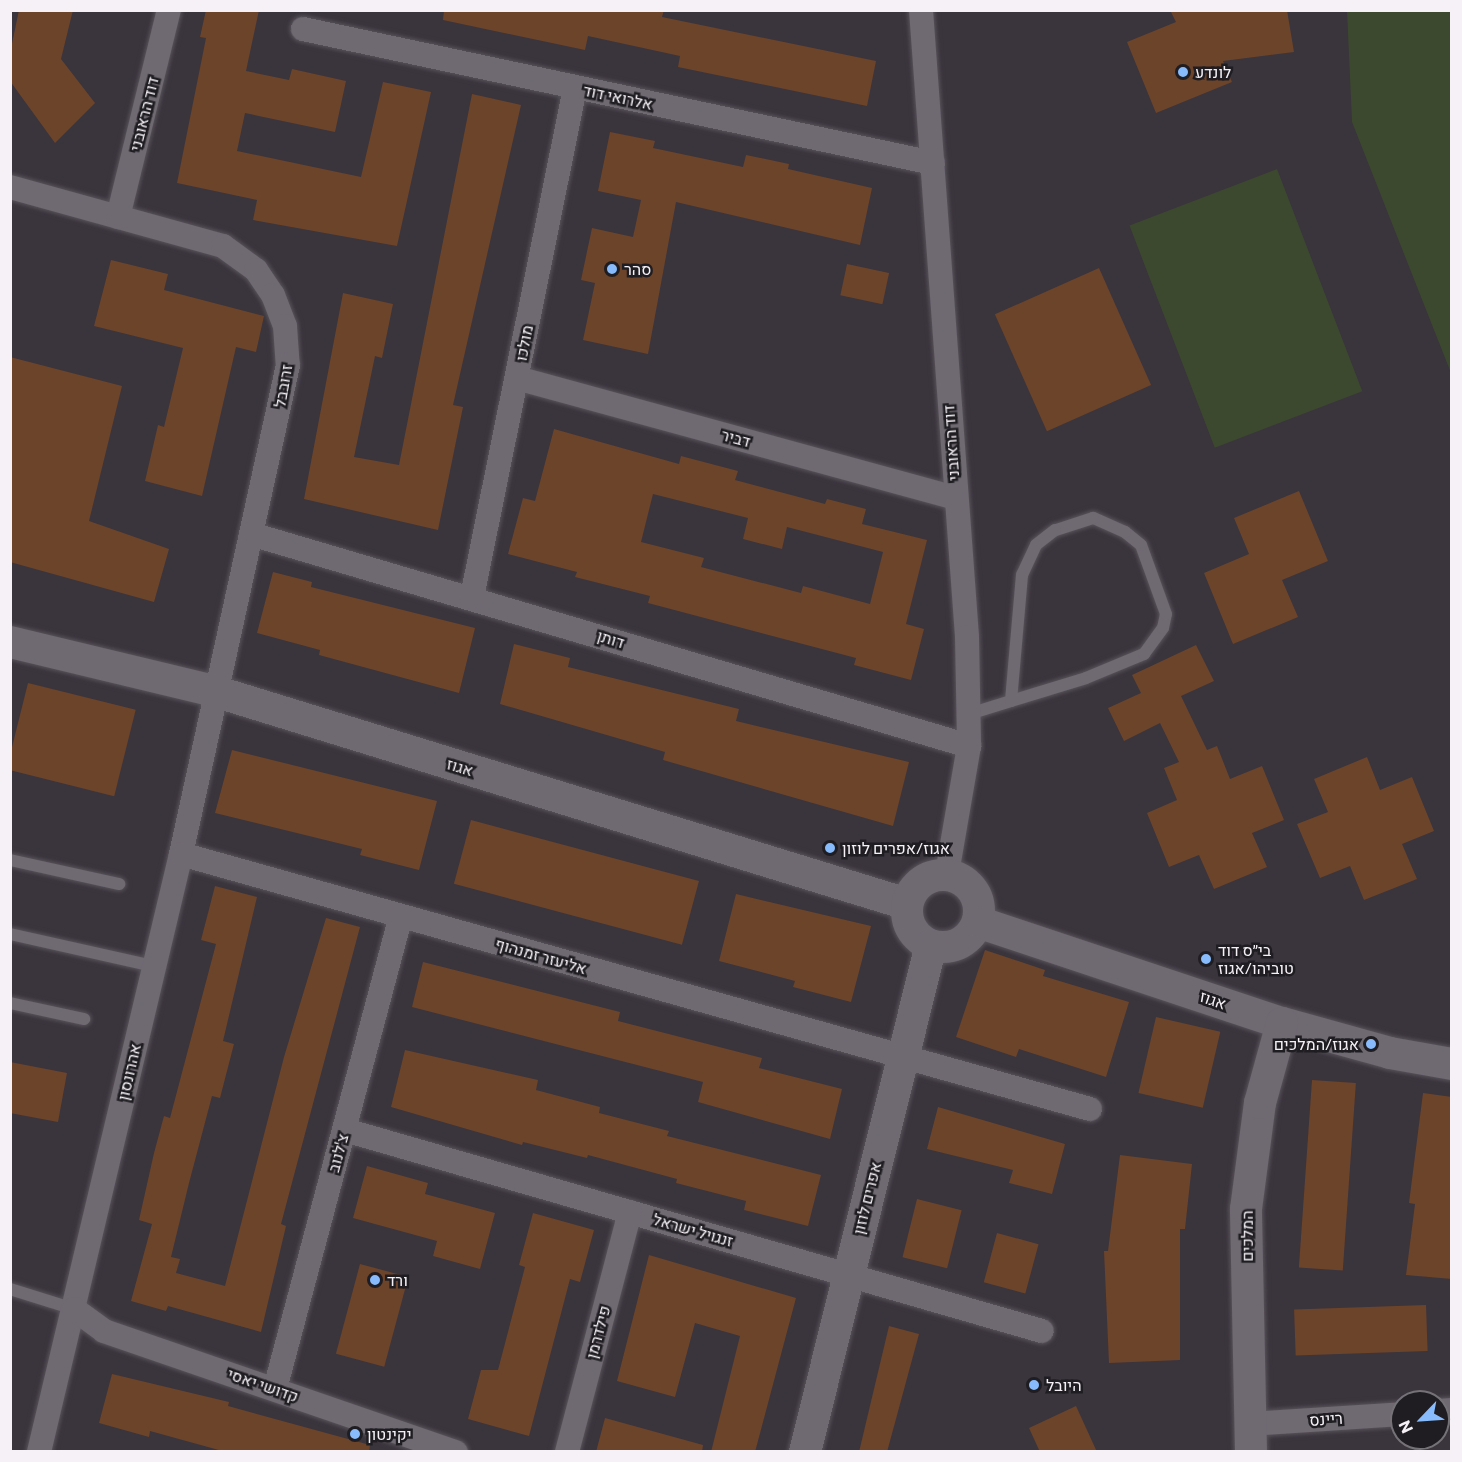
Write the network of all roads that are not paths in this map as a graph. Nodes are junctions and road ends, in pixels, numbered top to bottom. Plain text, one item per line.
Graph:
1 (169, 10) edge
2 (921, 10) edge
3 (303, 29) dead end
4 (576, 88) junction
5 (933, 163) junction
6 (10, 187) edge
7 (118, 217) junction
8 (517, 378) junction
9 (955, 498) junction
10 (251, 534) junction
11 (472, 597) junction
12 (10, 642) edge
13 (214, 691) junction
14 (1011, 701) junction
15 (969, 714) junction
16 (969, 746) junction
17 (181, 854) junction
18 (10, 860) edge
19 (947, 874) junction
20 (119, 884) dead end
21 (907, 904) junction
22 (401, 916) junction
23 (978, 922) junction
24 (10, 934) edge
25 (931, 945) junction
26 (153, 966) junction
27 (10, 1003) edge
28 (84, 1019) dead end
29 (1282, 1023) junction
30 (902, 1059) junction
31 (1452, 1064) edge
32 (1090, 1109) dead end
33 (345, 1130) junction
34 (630, 1212) junction
35 (847, 1275) junction
36 (10, 1289) edge
37 (74, 1309) junction
38 (1042, 1331) dead end
39 (275, 1389) junction
40 (1390, 1416) edge
41 (1250, 1438) edge
42 (39, 1452) edge
43 (456, 1452) edge
44 (567, 1452) edge
45 (806, 1452) edge

1 - 7 street, דוד הראובני
2 - 5 street, דוד הראובני
3 - 4 street, אלרואי דוד
4 - 5 street, אלרואי דוד
4 - 8 street, מולכו
5 - 9 street, דוד הראובני
6 - 7 street, זרובבל
7 - 10 street, זרובבל
8 - 9 street, דביר
8 - 11 street, מולכו
9 - 15 street, דוד הראובני
10 - 11 street, דותן
10 - 13 street, זרובבל
11 - 16 street, דותן
12 - 13 street, אגוז
13 - 17 street, אהרונסון
13 - 21 street, אגוז
14 - 14 lane
14 - 15 lane
15 - 16 street, דוד הראובני
16 - 19 street, דוד הראובני
17 - 22 street, אליעזר זמנהוף
17 - 26 street, אהרונסון
18 - 20 lane
19 - 21 street
19 - 23 street
21 - 25 street
22 - 30 street, אליעזר זמנהוף
22 - 33 street, צ'לנוב
23 - 25 street
23 - 29 street, אגוז
24 - 26 lane
25 - 30 street, אפרים לוזון
26 - 37 street, אהרונסון
27 - 28 lane
29 - 31 street, אגוז
29 - 41 street, המלכים
30 - 32 street, אליעזר זמנהוף
30 - 35 street, אפרים לוזון
33 - 34 street, זנגויל ישראל
33 - 39 street, צ'לנוב
34 - 35 street, זנגויל ישראל
34 - 44 street, פילדרמן
35 - 38 street, זנגויל ישראל
35 - 45 street, אפרים לוזון
36 - 37 lane
37 - 39 street, קדושי יאסי
37 - 42 street, אהרונסון
39 - 43 street, קדושי יאסי
40 - 41 street, ריינס

